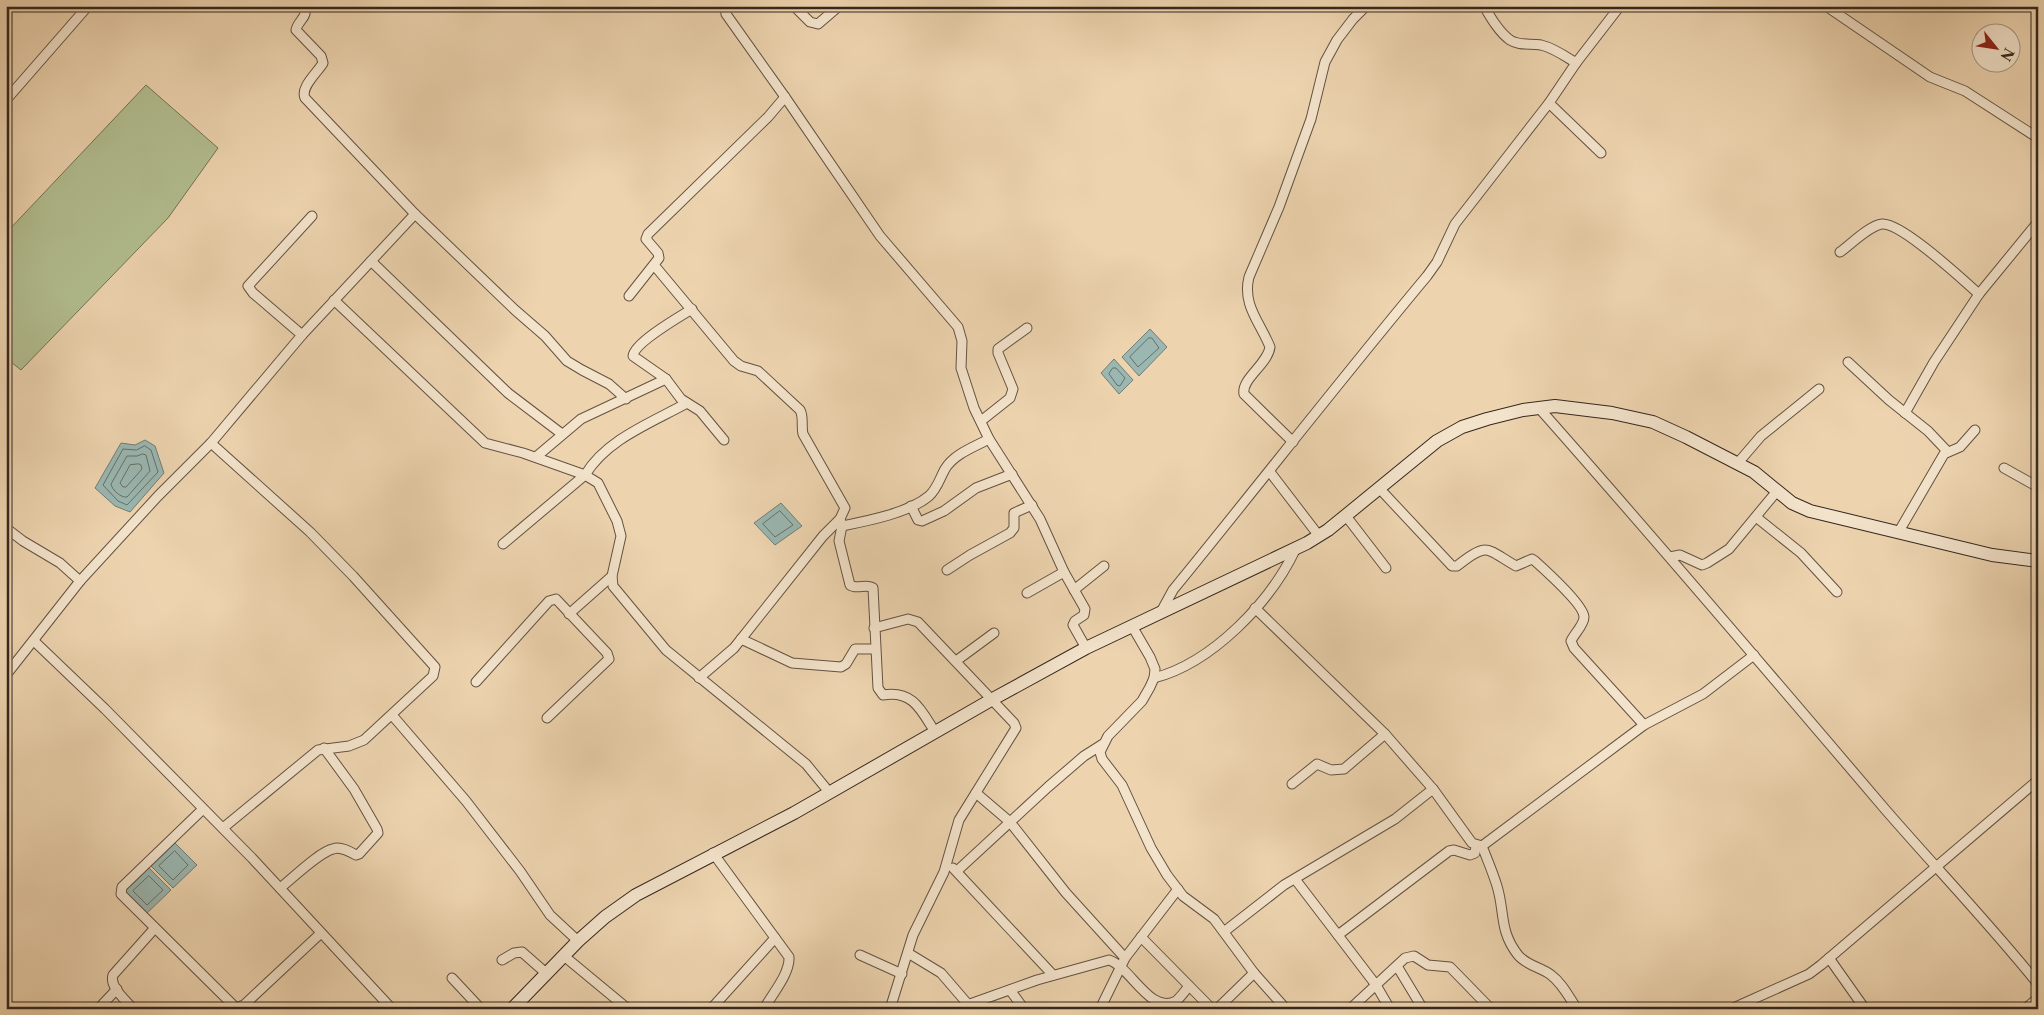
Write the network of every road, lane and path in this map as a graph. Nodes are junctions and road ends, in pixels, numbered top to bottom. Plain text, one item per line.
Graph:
1 (88, 6) edge
2 (304, 6) edge
3 (725, 6) edge
4 (794, 6) edge
5 (839, 6) edge
6 (1366, 6) edge
7 (1484, 6) edge
8 (1620, 6) edge
9 (1826, 6) edge
10 (1576, 63) junction
11 (785, 97) junction
12 (6, 100) edge
13 (1549, 103) junction
14 (2038, 138) edge
15 (1602, 152) dead end
16 (415, 214) junction
17 (312, 216) dead end
18 (2038, 222) edge
19 (1840, 252) dead end
20 (371, 261) junction
21 (654, 264) junction
22 (1979, 294) junction
23 (629, 296) dead end
24 (334, 300) junction
25 (692, 308) junction
26 (1027, 328) dead end
27 (302, 335) junction
28 (1848, 362) dead end
29 (666, 380) junction
30 (1819, 389) dead end
31 (626, 399) junction
32 (686, 403) junction
33 (1539, 408) junction
34 (1905, 412) junction
35 (981, 421) junction
36 (1975, 430) dead end
37 (562, 434) junction
38 (989, 439) junction
39 (724, 440) dead end
40 (1293, 442) junction
41 (212, 443) junction
42 (1947, 451) junction
43 (536, 458) junction
44 (1737, 464) junction
45 (2004, 468) dead end
46 (1270, 472) junction
47 (1012, 474) junction
48 (585, 475) junction
49 (2038, 487) edge
50 (1379, 488) junction
51 (1777, 491) junction
52 (1032, 504) junction
53 (911, 506) junction
54 (1346, 516) junction
55 (1756, 517) junction
56 (841, 522) junction
57 (6, 528) edge
58 (1898, 533) junction
59 (1319, 536) junction
60 (502, 544) dead end
61 (1296, 548) junction
62 (1670, 557) junction
63 (2038, 561) edge
64 (1104, 566) dead end
65 (1386, 568) dead end
66 (947, 570) dead end
67 (1064, 572) junction
68 (612, 576) junction
69 (80, 581) junction
70 (1074, 590) junction
71 (1837, 592) dead end
72 (1027, 593) dead end
73 (1255, 608) junction
74 (1161, 612) junction
75 (569, 614) junction
76 (1132, 626) junction
77 (874, 628) junction
78 (994, 633) dead end
79 (742, 639) junction
80 (34, 641) junction
81 (1086, 648) junction
82 (875, 649) junction
83 (1754, 655) junction
84 (956, 661) junction
85 (6, 675) edge
86 (700, 678) junction
87 (1154, 678) junction
88 (476, 682) dead end
89 (991, 700) junction
90 (392, 715) junction
91 (546, 718) dead end
92 (1644, 725) junction
93 (935, 732) junction
94 (1385, 734) junction
95 (1103, 744) junction
96 (324, 748) junction
97 (2038, 780) edge
98 (1292, 784) dead end
99 (1433, 789) junction
100 (829, 792) junction
101 (976, 793) junction
102 (203, 809) junction
103 (1010, 822) junction
104 (223, 828) junction
105 (1479, 846) junction
106 (713, 853) junction
107 (947, 864) junction
108 (1935, 867) junction
109 (957, 871) junction
110 (1294, 879) junction
111 (280, 888) junction
112 (1178, 888) junction
113 (154, 929) junction
114 (1225, 931) junction
115 (321, 932) junction
116 (1338, 935) junction
117 (1141, 937) junction
118 (775, 938) junction
119 (578, 941) junction
120 (908, 953) junction
121 (860, 955) dead end
122 (564, 956) junction
123 (1829, 958) junction
124 (502, 960) dead end
125 (1123, 962) junction
126 (1396, 966) junction
127 (1254, 973) junction
128 (546, 974) junction
129 (902, 974) junction
130 (1053, 975) junction
131 (452, 978) dead end
132 (2038, 984) edge
133 (1376, 985) junction
134 (1190, 986) junction
135 (116, 989) junction
136 (1010, 990) junction
137 (2038, 998) edge
138 (971, 1006) edge
139 (1489, 1008) edge
140 (98, 1009) edge
141 (133, 1009) edge
142 (392, 1009) edge
143 (481, 1009) edge
144 (512, 1009) edge
145 (628, 1009) edge
146 (711, 1009) edge
147 (764, 1009) edge
148 (890, 1009) edge
149 (1024, 1009) edge
150 (1100, 1009) edge
151 (1212, 1009) edge
152 (1217, 1009) edge
153 (1286, 1009) edge
154 (1350, 1009) edge
155 (1390, 1009) edge
156 (1423, 1009) edge
157 (1577, 1009) edge
158 (1731, 1009) edge
159 (1865, 1009) edge
160 (2026, 1009) edge

1 - 12 street
2 - 16 street
3 - 11 street
4 - 5 street
6 - 40 street
7 - 10 street
8 - 10 street
9 - 14 street
10 - 13 street
11 - 21 street
11 - 35 street
13 - 15 street
13 - 40 street
16 - 20 street
16 - 31 street
17 - 27 street
18 - 22 street
19 - 22 street
20 - 24 street
20 - 37 street
21 - 23 street
21 - 25 street
22 - 34 street
24 - 27 street
24 - 43 street
25 - 29 street
25 - 56 street
26 - 35 street
27 - 41 street
28 - 34 street
29 - 31 street
29 - 32 street
30 - 44 street
31 - 37 street
32 - 39 street
32 - 48 street
33 - 44 street
33 - 50 street
33 - 62 street
34 - 42 street
35 - 38 street
36 - 42 street
37 - 43 street
38 - 47 street
38 - 53 street
40 - 46 street
41 - 69 street
41 - 90 street
42 - 58 street
43 - 48 street
44 - 51 street
45 - 49 street
46 - 59 street
46 - 74 street
47 - 52 street
47 - 53 street
48 - 60 street
48 - 68 street
50 - 54 street
50 - 92 street
51 - 55 street
51 - 58 street
52 - 66 street
52 - 67 street
53 - 56 street
54 - 59 street
54 - 65 street
55 - 62 street
55 - 71 street
56 - 77 street
56 - 79 street
57 - 69 street
58 - 63 street
59 - 61 street
61 - 73 street
61 - 74 street
62 - 83 street
64 - 70 street
67 - 70 street
67 - 72 street
68 - 75 street
68 - 86 street
69 - 80 street
70 - 81 street
73 - 87 street
73 - 94 street
74 - 76 street
75 - 88 street
75 - 91 street
76 - 81 street
76 - 87 street
77 - 82 street
77 - 84 street
78 - 84 street
79 - 82 street
79 - 86 street
80 - 85 street
80 - 102 street
81 - 89 street
82 - 93 street
83 - 92 street
83 - 108 street
84 - 89 street
86 - 100 street
87 - 95 street
89 - 93 street
89 - 101 street
90 - 96 street
90 - 119 street
92 - 105 street
93 - 100 street
94 - 98 street
94 - 99 street
95 - 103 street
95 - 112 street
96 - 104 street
96 - 111 street
97 - 108 street
99 - 105 street
99 - 110 street
100 - 106 street
101 - 103 street
101 - 107 street
102 - 104 street
102 - 113 street
103 - 109 street
103 - 125 street
104 - 111 street
105 - 116 street
105 - 157 street
106 - 118 street
106 - 119 street
107 - 109 street
107 - 120 street
108 - 123 street
108 - 132 street
109 - 130 street
110 - 114 street
110 - 116 street
111 - 115 street
112 - 114 street
112 - 117 street
113 - 115 street
113 - 135 street
114 - 127 street
115 - 142 street
116 - 133 street
117 - 125 street
117 - 134 street
118 - 146 street
118 - 147 street
119 - 122 street
120 - 129 street
120 - 138 street
121 - 129 street
122 - 128 street
122 - 145 street
123 - 158 street
123 - 159 street
124 - 128 street
125 - 130 street
125 - 134 street
125 - 150 street
126 - 133 street
126 - 139 street
126 - 156 street
127 - 152 street
127 - 153 street
128 - 144 street
129 - 148 street
130 - 136 street
131 - 143 street
133 - 154 street
133 - 155 street
134 - 151 street
135 - 140 street
135 - 141 street
136 - 138 street
136 - 149 street
137 - 160 street

